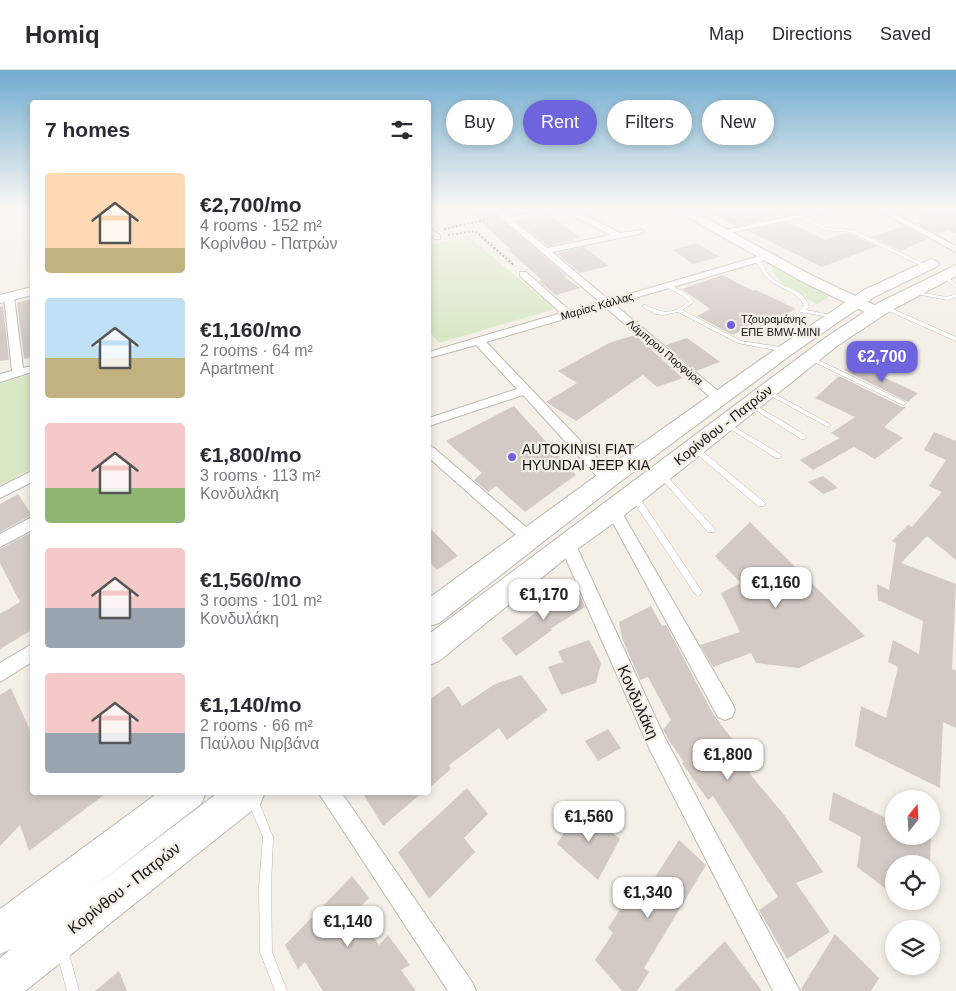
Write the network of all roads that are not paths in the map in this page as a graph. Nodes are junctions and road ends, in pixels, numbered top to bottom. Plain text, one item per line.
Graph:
1 (551, 251) edge
2 (748, 251) edge
3 (768, 251) edge
4 (894, 251) edge
5 (546, 252) joint
6 (956, 253) edge
7 (761, 259) junction
8 (926, 266) junction
9 (523, 274) road end
10 (952, 277) edge
11 (668, 286) junction
12 (30, 292) edge
13 (913, 292) junction
14 (956, 295) edge
15 (4, 298) edge
16 (607, 303) junction
17 (870, 305) junction
18 (645, 306) dead end
19 (676, 310) junction
20 (568, 314) junction
21 (792, 317) dead end
22 (834, 317) junction
23 (956, 339) edge
24 (478, 340) junction
25 (798, 350) junction
26 (433, 354) edge
27 (30, 370) edge
28 (18, 373) junction
29 (0, 378) edge
30 (525, 390) junction
31 (766, 392) junction
32 (720, 399) junction
33 (903, 402) dead end
34 (750, 404) junction
35 (431, 421) edge
36 (726, 424) junction
37 (828, 426) dead end
38 (803, 437) dead end
39 (694, 448) junction
40 (431, 453) edge
41 (778, 456) dead end
42 (660, 473) junction
43 (30, 477) edge
44 (608, 479) junction
45 (0, 493) edge
46 (623, 502) junction
47 (761, 504) dead end
48 (30, 524) edge
49 (711, 530) dead end
50 (529, 538) junction
51 (0, 541) edge
52 (567, 542) junction
53 (698, 592) dead end
54 (431, 612) edge
55 (431, 649) edge
56 (30, 653) edge
57 (0, 673) edge
58 (724, 710) dead end
59 (185, 795) edge
60 (244, 795) edge
61 (249, 795) edge
62 (330, 795) edge
63 (0, 934) edge
64 (59, 939) junction
65 (0, 984) edge
66 (73, 991) edge
67 (280, 991) edge
68 (463, 991) edge
69 (787, 991) edge

1 - 5 street
2 - 7 main road
3 - 17 main road
4 - 8 lane
5 - 16 street, Λάμπρου Πορφύρα
6 - 8 highway, Κορίνθου - Πατρών
7 - 11 street, Μαρίας Κάλλας
7 - 17 main road
7 - 22 lane
8 - 17 highway, Κορίνθου - Πατρών
9 - 20 street
10 - 13 highway, Κορίνθου - Πατρών
11 - 16 street, Μαρίας Κάλλας
11 - 19 lane
12 - 15 main road
13 - 14 lane
13 - 17 highway, Κορίνθου - Πατρών
15 - 28 street
16 - 20 street, Μαρίας Κάλλας
16 - 32 street, Λάμπρου Πορφύρα
17 - 22 highway, Κορίνθου - Πατρών
17 - 23 lane
17 - 25 highway, Κορίνθου - Πατρών
18 - 19 lane
19 - 25 lane
20 - 24 street, Μαρίας Κάλλας
21 - 25 lane
22 - 25 highway, Κορίνθου - Πατρών
24 - 26 street, Μαρίας Κάλλας
24 - 30 street
25 - 31 highway, Κορίνθου - Πατρών
25 - 32 highway, Κορίνθου - Πατρών
25 - 33 lane
27 - 28 street
28 - 29 street
30 - 35 street
30 - 44 street
31 - 34 highway, Κορίνθου - Πατρών
31 - 37 lane
32 - 44 highway, Κορίνθου - Πατρών
34 - 36 highway, Κορίνθου - Πατρών
34 - 38 lane
36 - 39 highway, Κορίνθου - Πατρών
36 - 41 lane
39 - 42 highway, Κορίνθου - Πατρών
39 - 47 lane
40 - 50 street
42 - 46 highway, Κορίνθου - Πατρών
42 - 49 lane
43 - 45 street
44 - 50 highway, Κορίνθου - Πατρών
46 - 52 highway, Κορίνθου - Πατρών
46 - 53 lane
46 - 58 street
48 - 51 street
50 - 54 highway, Κορίνθου - Πατρών
52 - 55 highway, Κορίνθου - Πατρών
52 - 69 street, Κονδυλάκη
56 - 57 street
59 - 63 highway
60 - 64 highway, Κορίνθου - Πατρών
61 - 67 lane
62 - 68 street
64 - 65 highway, Κορίνθου - Πατρών
64 - 66 lane

